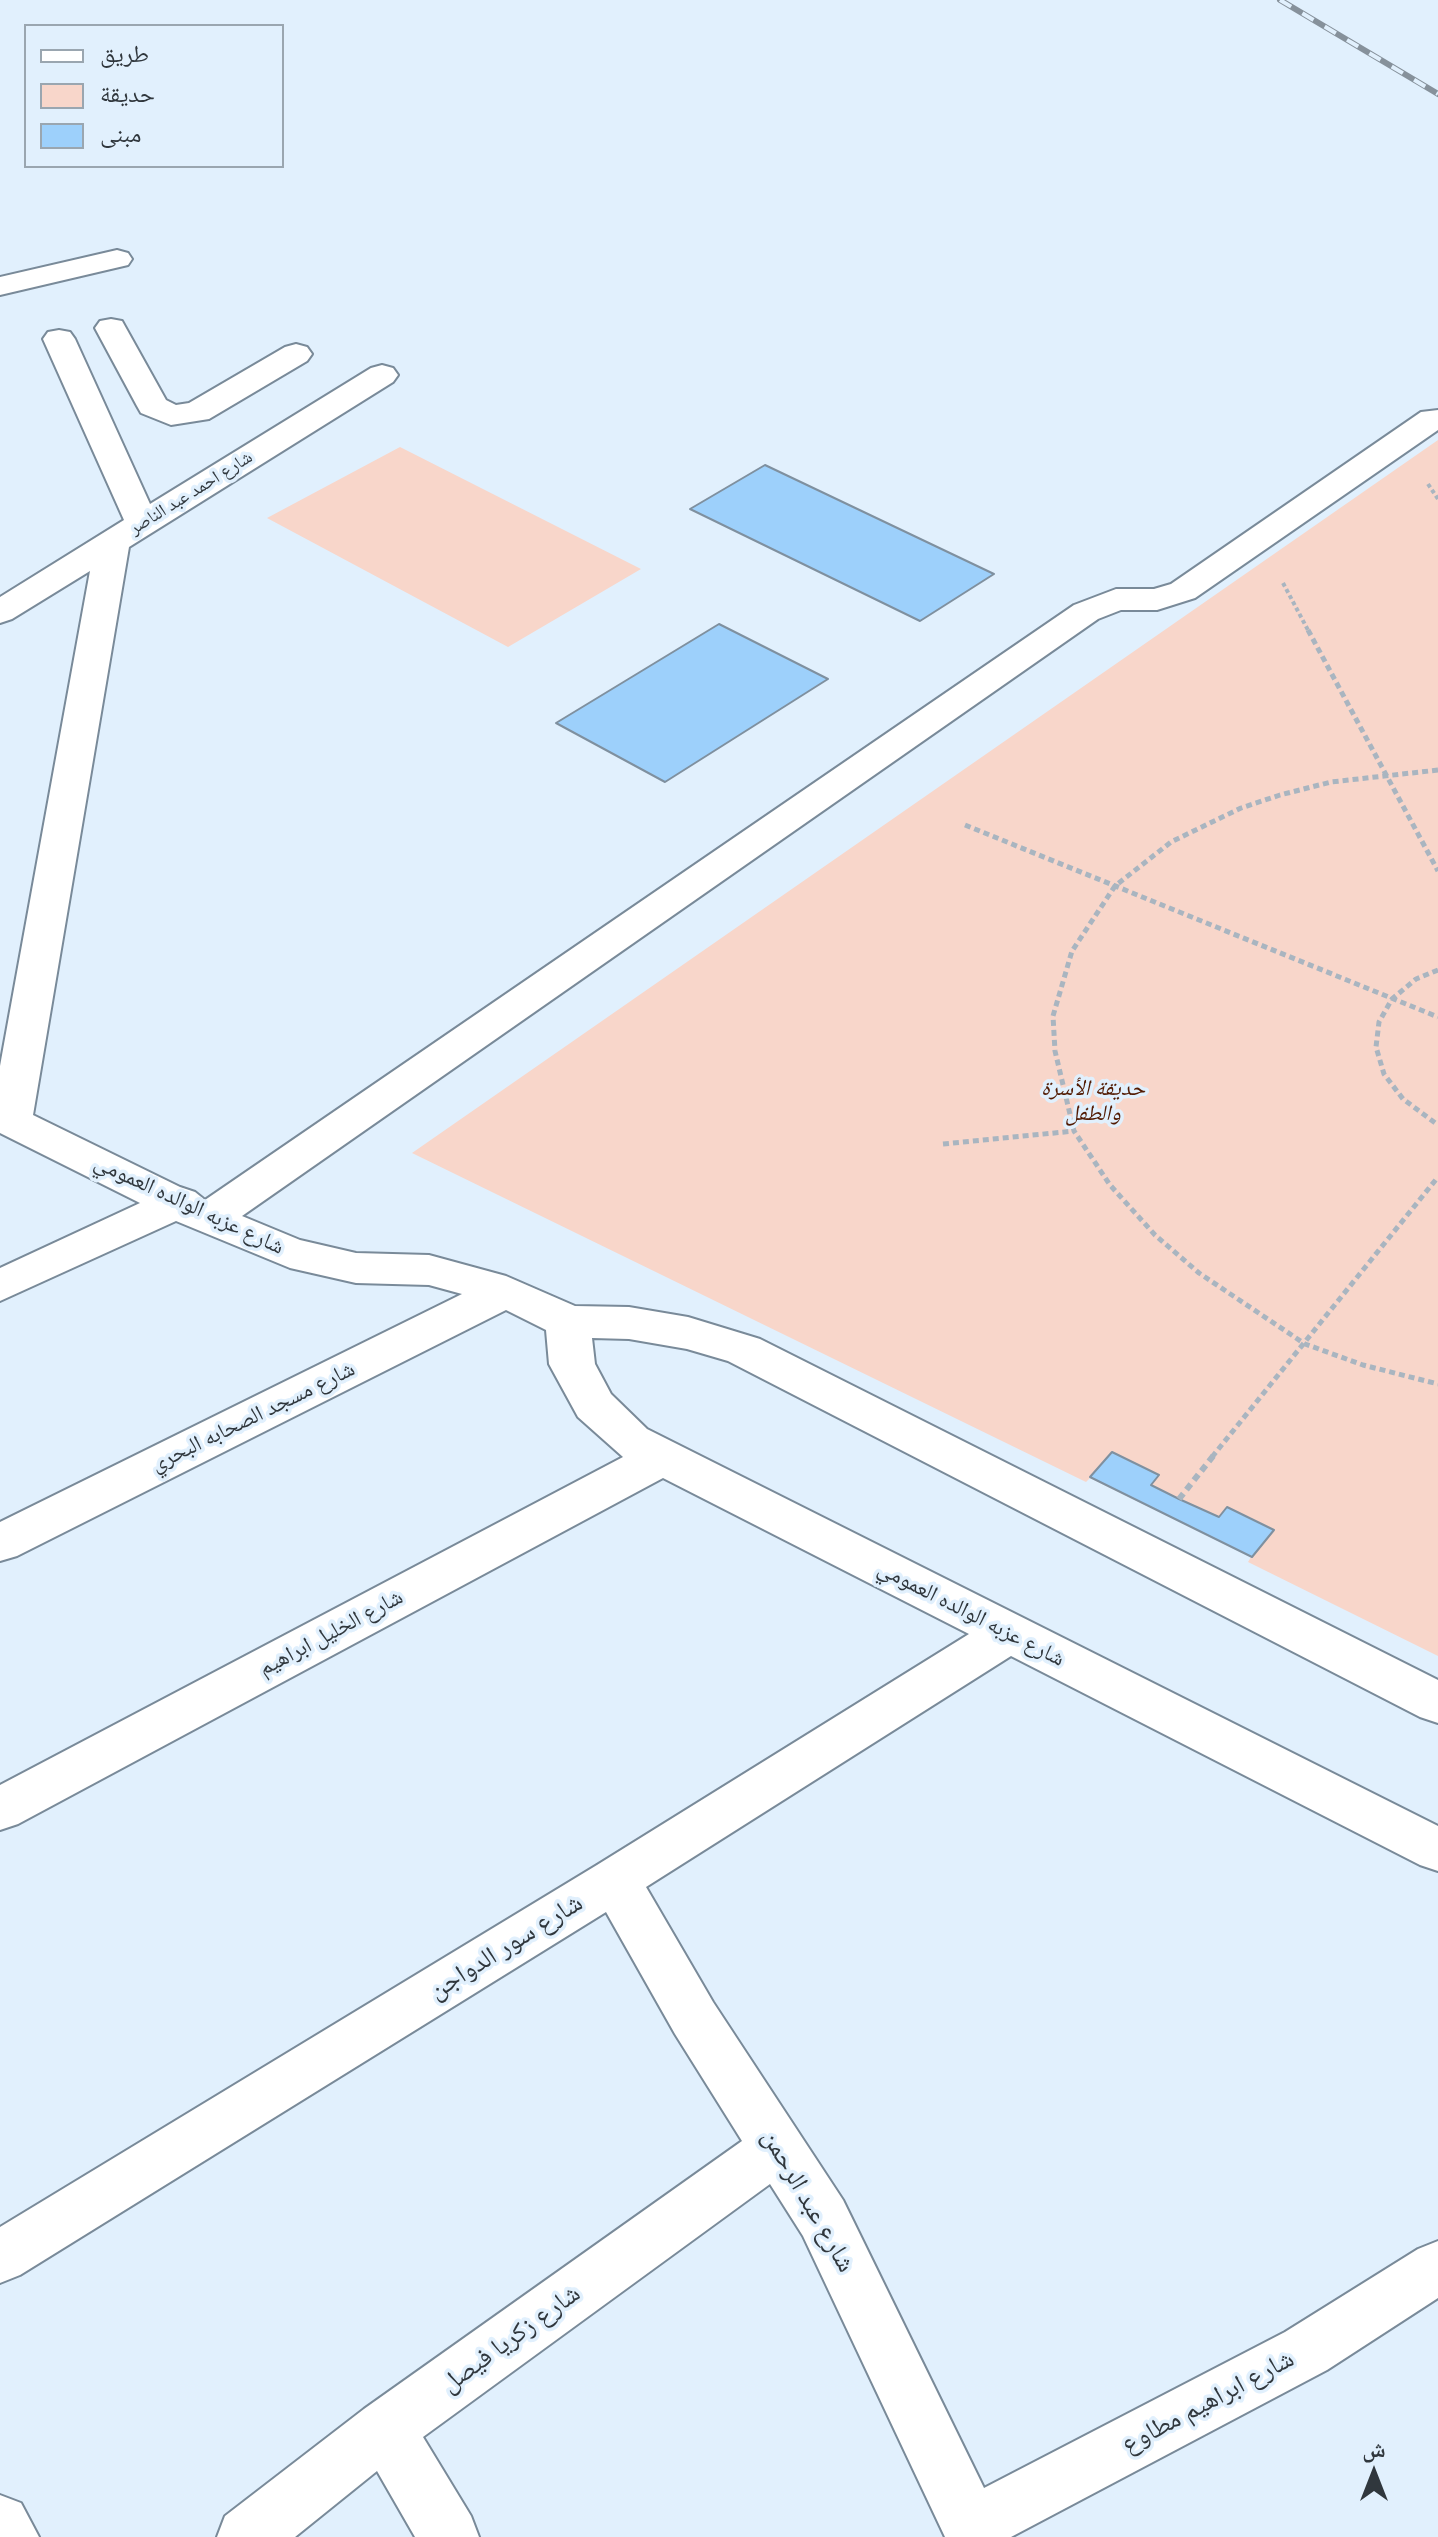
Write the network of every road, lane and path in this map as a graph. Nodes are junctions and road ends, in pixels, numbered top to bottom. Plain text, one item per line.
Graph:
1 (117, 259) dead end
2 (0, 286) edge
3 (296, 354) dead end
4 (382, 375) dead end
5 (1433, 419) dead end
6 (127, 532) junction
7 (1279, 575) dead end
8 (0, 612) edge
9 (1438, 770) edge
10 (1385, 775) junction
11 (965, 825) dead end
12 (1438, 871) edge
13 (1115, 886) junction
14 (1438, 970) edge
15 (1392, 999) junction
16 (1438, 1017) edge
17 (5, 1119) edge
18 (1438, 1125) edge
19 (1074, 1131) junction
20 (943, 1144) dead end
21 (1438, 1177) edge
22 (194, 1210) junction
23 (0, 1286) edge
24 (506, 1291) junction
25 (568, 1322) junction
26 (1305, 1344) junction
27 (1438, 1384) edge
28 (662, 1457) junction
29 (1179, 1499) dead end
30 (0, 1543) edge
31 (1009, 1633) junction
32 (1438, 1703) edge
33 (0, 1809) edge
34 (1438, 1850) edge
35 (615, 1880) junction
36 (779, 2146) junction
37 (0, 2257) edge
38 (1438, 2267) edge
39 (385, 2429) junction
40 (0, 2524) edge
41 (973, 2532) edge
42 (9, 2537) edge
43 (247, 2537) edge
44 (449, 2537) edge

1 - 2 street
3 - 6 street
4 - 6 street, شارع احمد عبد الناصر
5 - 22 street
6 - 8 street, شارع احمد عبد الناصر
6 - 17 street
7 - 10 path
9 - 10 path
10 - 12 path
10 - 13 path
11 - 13 path
13 - 15 path
13 - 19 path
14 - 15 path
15 - 16 path
15 - 18 path
17 - 22 street, شارع عزبه الوالده العمومي
19 - 20 path
19 - 26 path
21 - 26 path
22 - 23 street
22 - 24 street, شارع عزبه الوالده العمومي
24 - 25 street, شارع عزبه الوالده العمومي
24 - 30 street, شارع مسجد الصحابه البحري
25 - 28 street, شارع عزبه الوالده العمومي
25 - 32 street, شارع عزبه الوالده العمومي
26 - 27 path
26 - 29 path
28 - 31 street, شارع عزبه الوالده العمومي
28 - 33 street, شارع الخليل ابراهيم
31 - 34 street, شارع عزبه الوالده العمومي
31 - 35 street, شارع سور الدواجن
35 - 36 street, شارع عبد الرحمن
35 - 37 street, شارع سور الدواجن
36 - 39 street, شارع زكريا فيصل
36 - 41 street, شارع عبد الرحمن
38 - 41 street, شارع ابراهيم مطاوع
39 - 43 street, شارع زكريا فيصل
39 - 44 street
40 - 42 street

